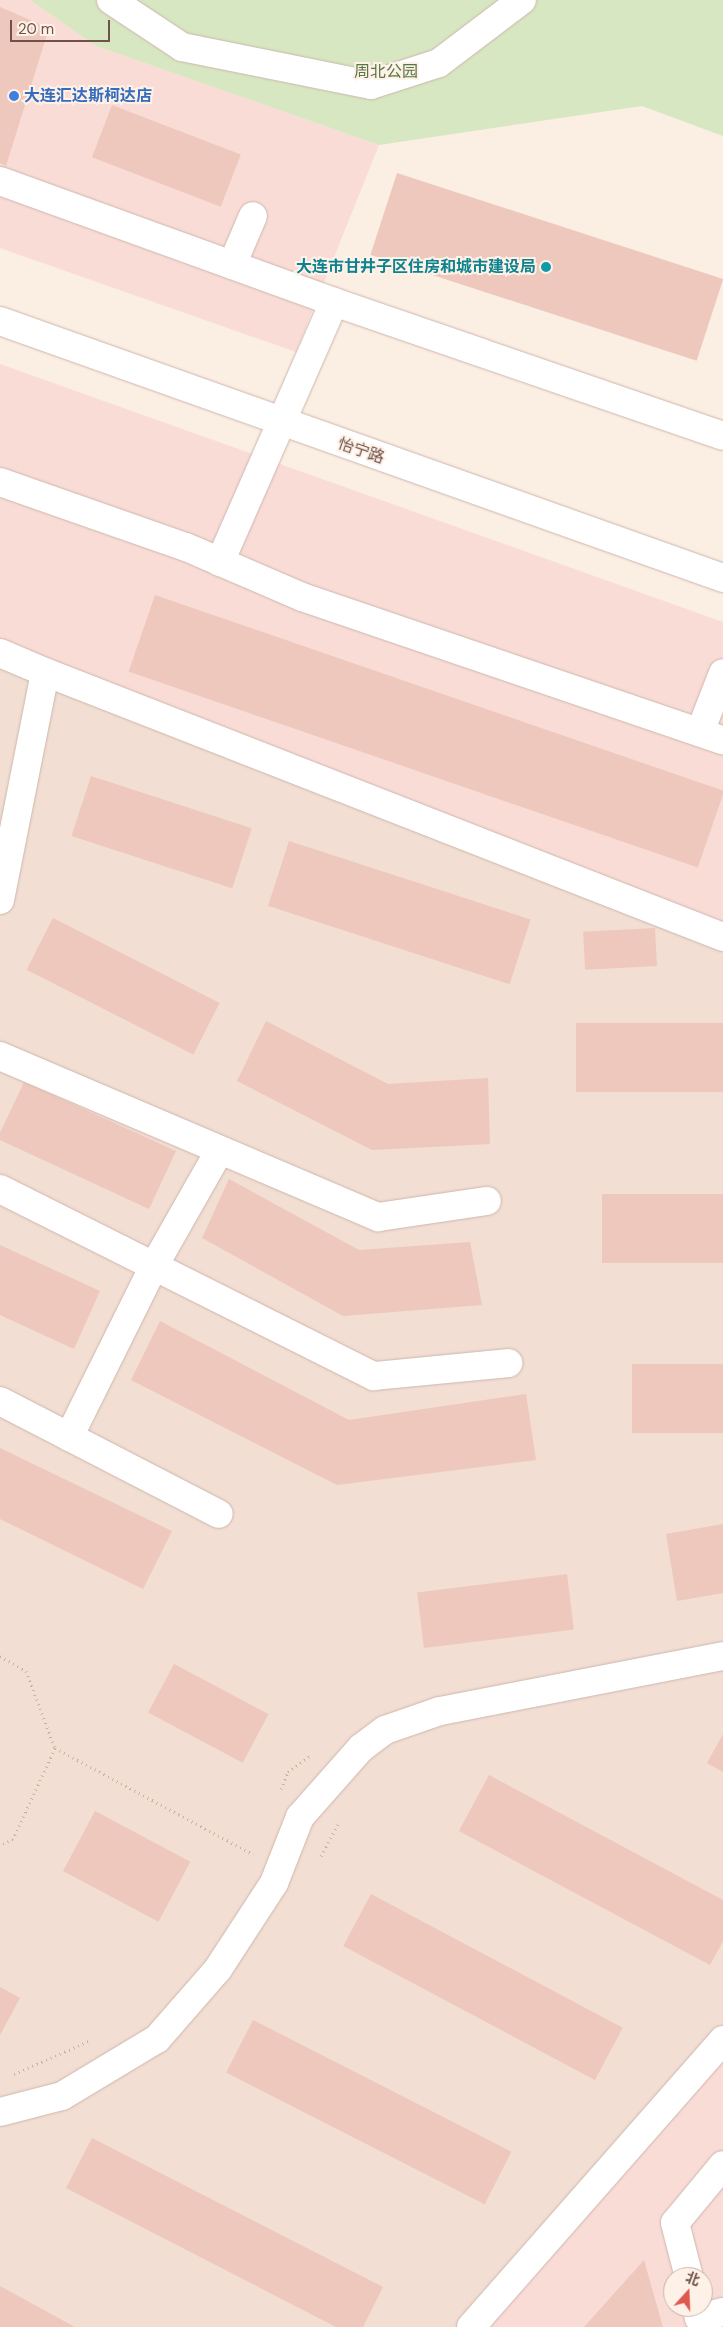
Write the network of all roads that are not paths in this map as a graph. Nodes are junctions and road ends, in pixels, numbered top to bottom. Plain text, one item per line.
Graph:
1 (111, 0) edge
2 (522, 0) edge
3 (0, 181) edge
4 (253, 216) dead end
5 (232, 265) junction
6 (334, 302) junction
7 (0, 321) edge
8 (283, 423) junction
9 (723, 436) edge
10 (0, 482) edge
11 (220, 562) junction
12 (723, 578) edge
13 (0, 653) edge
14 (45, 672) junction
15 (723, 673) edge
16 (712, 736) edge
17 (0, 900) edge
18 (723, 937) edge
19 (0, 1056) edge
20 (220, 1150) junction
21 (0, 1189) edge
22 (487, 1201) dead end
23 (154, 1266) junction
24 (508, 1363) dead end
25 (0, 1401) edge
26 (69, 1436) junction
27 (219, 1514) dead end
28 (723, 1656) edge
29 (723, 2040) edge
30 (0, 2112) edge
31 (723, 2165) edge
32 (686, 2267) edge
33 (471, 2327) edge

1 - 2 street
3 - 5 street
4 - 5 street
5 - 6 street
6 - 8 street
6 - 9 street
7 - 8 street, 怡宁路
8 - 11 street
8 - 12 street, 怡宁路
10 - 11 street
11 - 16 street
13 - 14 street
14 - 17 street
14 - 18 street
15 - 16 street
19 - 20 street
20 - 22 street
20 - 23 street
21 - 23 street
23 - 24 street
23 - 26 street
25 - 26 street
26 - 27 street
28 - 30 street
29 - 33 street
31 - 32 street

